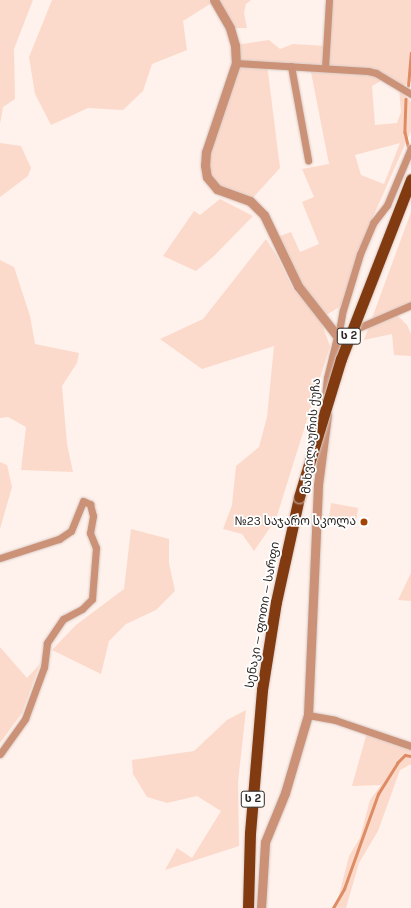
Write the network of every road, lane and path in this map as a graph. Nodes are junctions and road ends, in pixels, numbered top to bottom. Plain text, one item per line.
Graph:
1 (214, 0) edge
2 (329, 0) edge
3 (236, 63) junction
4 (292, 66) junction
5 (325, 68) junction
6 (411, 94) edge
7 (411, 148) edge
8 (308, 160) dead end
9 (411, 179) edge
10 (411, 305) edge
11 (338, 337) junction
12 (0, 558) edge
13 (308, 716) junction
14 (411, 746) edge
15 (0, 754) edge
16 (248, 908) edge
17 (261, 908) edge

1 - 3 street
2 - 5 street
3 - 4 street
3 - 11 street
4 - 5 street
4 - 8 street
5 - 6 street
7 - 11 street
9 - 16 highway, სენაკი — ფოთი — სარფი / ს 2, bridge
10 - 11 street
11 - 13 street, მახვილაურის ქუჩა
12 - 15 street
13 - 14 street
13 - 17 street, მახვილაურის ქუჩა

